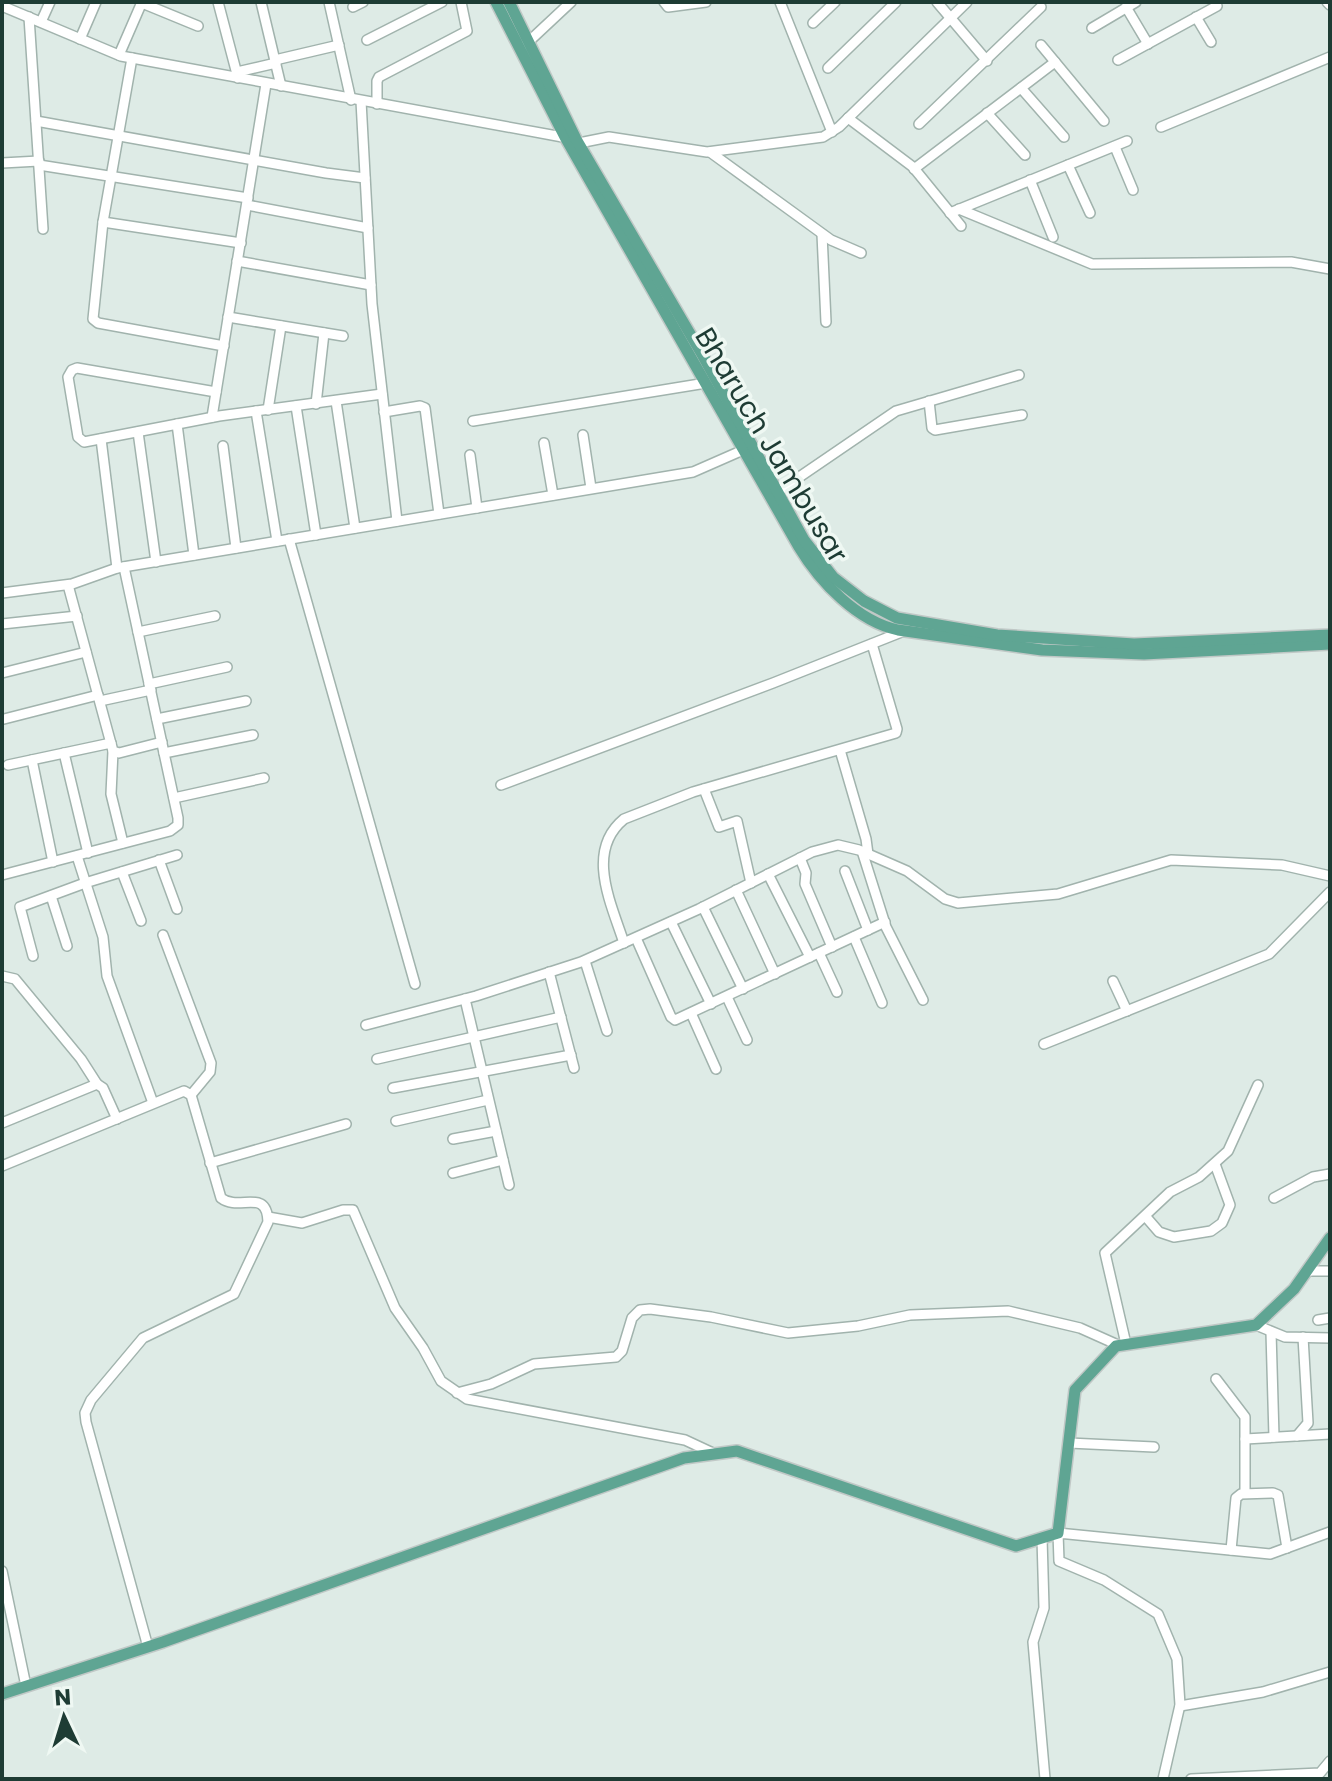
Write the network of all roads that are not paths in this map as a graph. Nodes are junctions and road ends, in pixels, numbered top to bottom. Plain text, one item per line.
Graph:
1 (50, 2) edge
2 (96, 2) edge
3 (142, 2) edge
4 (218, 2) edge
5 (261, 2) edge
6 (329, 2) edge
7 (363, 2) edge
8 (442, 2) edge
9 (461, 2) edge
10 (496, 2) edge
11 (509, 2) edge
12 (571, 2) edge
13 (664, 2) edge
14 (704, 2) edge
15 (780, 2) edge
16 (835, 2) edge
17 (896, 2) edge
18 (937, 2) edge
19 (967, 2) edge
20 (1131, 5) edge
21 (2, 6) edge
22 (1217, 6) dead end
23 (353, 7) dead end
24 (1041, 7) dead end
25 (29, 17) junction
26 (1196, 17) junction
27 (951, 18) junction
28 (41, 22) junction
29 (813, 23) dead end
30 (198, 26) dead end
31 (1092, 28) dead end
32 (80, 39) junction
33 (367, 40) dead end
34 (1211, 42) dead end
35 (1148, 44) junction
36 (339, 45) junction
37 (524, 45) junction
38 (1041, 45) dead end
39 (119, 55) junction
40 (1330, 57) edge
41 (132, 58) junction
42 (1118, 60) dead end
43 (987, 61) junction
44 (275, 62) junction
45 (1055, 62) junction
46 (828, 68) dead end
47 (237, 75) junction
48 (266, 84) junction
49 (281, 86) junction
50 (1021, 88) junction
51 (356, 100) junction
52 (377, 104) junction
53 (987, 113) junction
54 (848, 118) junction
55 (36, 121) junction
56 (1104, 121) dead end
57 (919, 124) dead end
58 (1161, 127) dead end
59 (832, 132) junction
60 (118, 136) junction
61 (1064, 137) dead end
62 (573, 140) junction
63 (1127, 141) dead end
64 (1115, 147) junction
65 (710, 152) junction
66 (1025, 155) dead end
67 (254, 159) junction
68 (2, 163) edge
69 (39, 163) junction
70 (1068, 165) junction
71 (914, 169) junction
72 (111, 175) junction
73 (365, 178) junction
74 (1030, 180) junction
75 (1133, 190) dead end
76 (247, 201) junction
77 (954, 211) junction
78 (1090, 213) dead end
79 (103, 222) junction
80 (961, 226) dead end
81 (368, 228) junction
82 (43, 229) dead end
83 (822, 234) junction
84 (1053, 237) dead end
85 (241, 243) junction
86 (861, 253) dead end
87 (237, 261) junction
88 (644, 266) junction
89 (1330, 269) edge
90 (371, 285) junction
91 (228, 317) junction
92 (826, 322) dead end
93 (281, 326) junction
94 (324, 333) junction
95 (343, 336) dead end
96 (224, 346) junction
97 (1019, 375) dead end
98 (706, 383) junction
99 (216, 392) junction
100 (382, 394) junction
101 (336, 401) junction
102 (929, 401) junction
103 (316, 404) junction
104 (296, 406) junction
105 (268, 410) junction
106 (256, 411) junction
107 (384, 412) junction
108 (1022, 415) dead end
109 (212, 417) junction
110 (473, 421) dead end
111 (177, 424) junction
112 (138, 432) junction
113 (583, 435) dead end
114 (101, 439) junction
115 (544, 443) dead end
116 (223, 446) dead end
117 (749, 448) junction
118 (470, 455) dead end
119 (591, 488) junction
120 (774, 494) junction
121 (553, 495) junction
122 (477, 508) junction
123 (439, 514) junction
124 (397, 521) junction
125 (355, 528) junction
126 (316, 535) junction
127 (289, 539) junction
128 (277, 541) junction
129 (236, 548) junction
130 (194, 555) junction
131 (156, 562) junction
132 (120, 568) junction
133 (68, 585) junction
134 (2, 593) edge
135 (77, 616) junction
136 (215, 616) dead end
137 (892, 616) junction
138 (2, 624) edge
139 (885, 627) junction
140 (904, 631) junction
141 (138, 632) junction
142 (1330, 635) edge
143 (872, 644) junction
144 (1330, 644) edge
145 (86, 652) junction
146 (227, 667) dead end
147 (2, 673) edge
148 (150, 687) junction
149 (99, 698) junction
150 (246, 701) dead end
151 (4, 719) edge
152 (157, 719) junction
153 (253, 735) dead end
154 (162, 742) junction
155 (112, 747) junction
156 (840, 750) junction
157 (64, 753) junction
158 (164, 753) junction
159 (32, 760) junction
160 (8, 765) dead end
161 (264, 778) dead end
162 (501, 785) dead end
163 (704, 789) junction
164 (174, 798) junction
165 (123, 843) junction
166 (865, 852) junction
167 (88, 853) junction
168 (177, 855) dead end
169 (77, 856) junction
170 (800, 858) junction
171 (159, 860) junction
172 (53, 862) junction
173 (845, 871) dead end
174 (122, 872) junction
175 (768, 874) junction
176 (2, 875) edge
177 (1330, 876) edge
178 (85, 883) junction
179 (751, 883) junction
180 (736, 890) junction
181 (1330, 892) edge
182 (51, 896) junction
183 (703, 907) junction
184 (177, 909) dead end
185 (141, 921) dead end
186 (671, 922) junction
187 (885, 922) junction
188 (868, 930) junction
189 (163, 935) dead end
190 (854, 937) junction
191 (636, 938) junction
192 (624, 943) junction
193 (67, 946) dead end
194 (832, 947) junction
195 (814, 955) junction
196 (33, 956) dead end
197 (585, 961) junction
198 (549, 972) junction
199 (775, 974) junction
200 (2, 976) edge
201 (1113, 981) dead end
202 (415, 984) dead end
203 (743, 989) junction
204 (837, 992) dead end
205 (727, 997) junction
206 (465, 999) junction
207 (923, 1000) dead end
208 (882, 1003) dead end
209 (711, 1004) junction
210 (1127, 1011) junction
211 (691, 1013) junction
212 (561, 1017) junction
213 (366, 1025) dead end
214 (607, 1031) dead end
215 (474, 1037) junction
216 (747, 1040) dead end
217 (1044, 1044) dead end
218 (571, 1055) junction
219 (377, 1059) dead end
220 (574, 1068) dead end
221 (716, 1069) dead end
222 (481, 1072) junction
223 (97, 1084) junction
224 (1258, 1085) dead end
225 (393, 1088) dead end
226 (191, 1095) junction
227 (488, 1100) junction
228 (153, 1103) junction
229 (117, 1119) junction
230 (396, 1121) dead end
231 (2, 1123) edge
232 (346, 1124) dead end
233 (496, 1131) junction
234 (453, 1139) dead end
235 (503, 1160) junction
236 (210, 1163) junction
237 (1215, 1164) junction
238 (2, 1166) edge
239 (453, 1173) dead end
240 (1330, 1174) edge
241 (509, 1185) dead end
242 (1274, 1198) dead end
243 (268, 1217) junction
244 (1146, 1217) junction
245 (1330, 1238) edge
246 (1309, 1271) junction
247 (1330, 1271) edge
248 (1330, 1318) edge
249 (1318, 1320) dead end
250 (1256, 1325) junction
251 (1271, 1332) junction
252 (1303, 1337) junction
253 (1330, 1338) edge
254 (1122, 1345) junction
255 (1216, 1379) dead end
256 (457, 1393) junction
257 (1330, 1434) edge
258 (1297, 1436) junction
259 (1274, 1437) junction
260 (1245, 1439) junction
261 (1069, 1443) junction
262 (1154, 1447) dead end
263 (715, 1454) junction
264 (1245, 1493) junction
265 (1330, 1532) edge
266 (1058, 1533) junction
267 (1042, 1538) junction
268 (1287, 1548) junction
269 (1231, 1550) junction
270 (2, 1571) edge
271 (148, 1647) junction
272 (1330, 1672) edge
273 (26, 1686) junction
274 (2, 1694) edge
275 (1180, 1706) junction
276 (1330, 1761) edge
277 (1045, 1779) edge
278 (1163, 1779) edge
279 (1191, 1779) edge

1 - 28 street
2 - 32 street
3 - 30 street
3 - 39 street
4 - 47 street
5 - 44 street
6 - 36 street
7 - 23 street
8 - 33 street
9 - 52 street
10 - 37 main road, Bharuch Jambusar
11 - 37 main road, Bharuch Jambusar
12 - 37 street
13 - 14 street
15 - 59 street
16 - 29 street
17 - 46 street
18 - 27 street
19 - 27 street
20 - 31 street
20 - 35 street
21 - 25 street
22 - 26 street
24 - 43 street
25 - 28 street
25 - 55 street
26 - 34 street
26 - 35 street
27 - 43 street
27 - 54 street
28 - 32 street
32 - 39 street
35 - 42 street
36 - 44 street
36 - 51 street
37 - 62 main road, Bharuch Jambusar
38 - 45 street
39 - 41 street
40 - 58 street
41 - 47 street
41 - 60 street
43 - 57 street
44 - 47 street
44 - 49 street
45 - 50 street
45 - 56 street
47 - 48 street
48 - 49 street
48 - 67 street
49 - 51 street
50 - 53 street
50 - 61 street
51 - 52 street
51 - 73 street
52 - 62 street
53 - 66 street
53 - 71 street
54 - 59 street
54 - 71 street
55 - 60 street
55 - 69 street
59 - 65 street
60 - 67 street
60 - 72 street
62 - 65 street
62 - 88 main road, Bharuch Jambusar
63 - 64 street
64 - 70 street
64 - 75 street
65 - 83 street
67 - 73 street
67 - 76 street
68 - 69 street
69 - 72 street
69 - 82 street
70 - 74 street
70 - 78 street
71 - 77 street
72 - 76 street
72 - 79 street
73 - 81 street
74 - 77 street
74 - 84 street
76 - 81 street
76 - 85 street
77 - 80 street
77 - 89 street
79 - 85 street
79 - 96 street
81 - 90 street
83 - 86 street
83 - 92 street
85 - 87 street
87 - 90 street
87 - 91 street
88 - 98 main road, Bharuch Jambusar
88 - 117 main road, Bharuch Jambusar
90 - 100 street
91 - 93 street
91 - 96 street
93 - 94 street
93 - 105 street
94 - 95 street
94 - 103 street
96 - 99 street
97 - 102 street
98 - 110 street
98 - 117 main road, Bharuch Jambusar
99 - 109 street
99 - 114 street
100 - 101 street
100 - 107 street
101 - 103 street
101 - 125 street
102 - 108 street
102 - 120 street
103 - 104 street
104 - 105 street
104 - 126 street
105 - 106 street
106 - 109 street
106 - 128 street
107 - 123 street
107 - 124 street
109 - 111 street
111 - 112 street
111 - 130 street
112 - 114 street
112 - 131 street
113 - 119 street
114 - 132 street
115 - 121 street
116 - 129 street
117 - 119 street
117 - 120 main road, Bharuch Jambusar
118 - 122 street
119 - 121 street
120 - 137 main road, Bharuch Jambusar
120 - 139 main road, Bharuch Jambusar
121 - 122 street
122 - 123 street
123 - 124 street
124 - 125 street
125 - 126 street
126 - 127 street
127 - 128 street
127 - 202 street
128 - 129 street
129 - 130 street
130 - 131 street
131 - 132 street
132 - 133 street
132 - 141 street
133 - 134 street
133 - 135 street
135 - 138 street
135 - 145 street
136 - 141 street
137 - 139 main road
137 - 142 main road, Bharuch Jambusar
139 - 140 main road, Bharuch Jambusar
140 - 143 street
140 - 144 main road, Bharuch Jambusar
141 - 148 street
143 - 156 street
143 - 162 street
145 - 147 street
145 - 149 street
146 - 148 street
148 - 149 street
148 - 152 street
149 - 151 street
149 - 155 street
150 - 152 street
152 - 154 street
153 - 158 street
154 - 155 street
154 - 158 street
155 - 157 street
155 - 165 street
156 - 163 street
156 - 166 street
157 - 159 street
157 - 167 street
158 - 164 street
159 - 160 street
159 - 172 street
161 - 164 street
163 - 179 street
163 - 192 street
164 - 165 street
165 - 167 street
166 - 170 street
166 - 177 street
166 - 187 street
167 - 169 street
168 - 171 street
169 - 172 street
169 - 178 street
170 - 175 street
170 - 194 street
171 - 174 street
171 - 184 street
172 - 176 street
173 - 188 street
174 - 178 street
174 - 185 street
175 - 179 street
175 - 195 street
178 - 182 street
178 - 228 street
179 - 180 street
180 - 183 street
180 - 199 street
181 - 210 street
182 - 193 street
182 - 196 street
183 - 186 street
183 - 203 street
186 - 191 street
186 - 209 street
187 - 188 street
187 - 207 street
188 - 190 street
189 - 226 street
190 - 194 street
190 - 208 street
191 - 192 street
191 - 211 street
192 - 197 street
194 - 195 street
195 - 199 street
195 - 204 street
197 - 198 street
197 - 214 street
198 - 206 street
198 - 212 street
199 - 203 street
200 - 223 street
201 - 210 street
203 - 205 street
205 - 209 street
205 - 216 street
206 - 213 street
206 - 215 street
209 - 211 street
210 - 217 street
211 - 221 street
212 - 215 street
212 - 218 street
215 - 219 street
215 - 222 street
218 - 220 street
218 - 222 street
222 - 225 street
222 - 227 street
223 - 229 street
223 - 231 street
224 - 237 street
226 - 228 street
226 - 236 street
227 - 230 street
227 - 233 street
228 - 229 street
229 - 238 street
232 - 236 street
233 - 234 street
233 - 235 street
235 - 239 street
235 - 241 street
236 - 243 street
237 - 244 street
237 - 244 street
240 - 242 street
243 - 256 street
243 - 271 street
244 - 254 street
245 - 246 main road
246 - 247 street
246 - 250 main road
248 - 249 street
250 - 251 street
250 - 254 main road
251 - 252 street
251 - 259 street
252 - 253 street
252 - 258 street
254 - 256 street
254 - 261 main road
255 - 260 street
256 - 263 street
257 - 258 street
258 - 259 street
259 - 260 street
260 - 264 street
261 - 262 street
261 - 266 main road
263 - 267 main road
263 - 271 main road
264 - 268 street
264 - 269 street
265 - 268 street
266 - 267 main road
266 - 269 street
266 - 275 street
267 - 277 street
268 - 269 street
270 - 273 street
271 - 273 main road
272 - 275 street
273 - 274 main road
275 - 278 street
276 - 279 street

